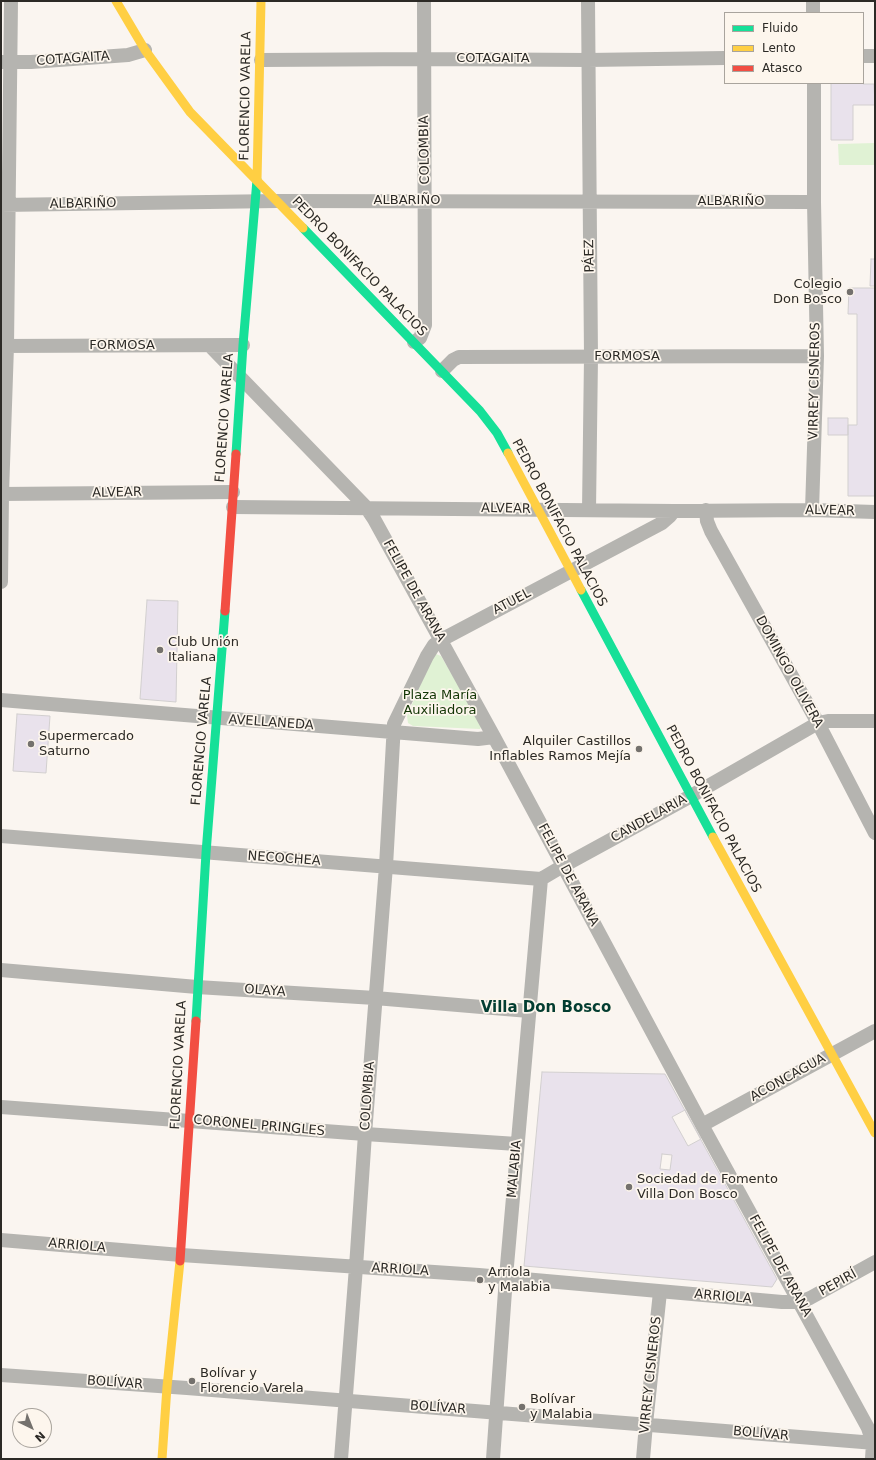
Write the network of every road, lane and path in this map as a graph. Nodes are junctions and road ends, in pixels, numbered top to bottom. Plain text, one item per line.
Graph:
1 (11, 1) edge
2 (116, 1) edge
3 (261, 1) edge
4 (424, 1) edge
5 (588, 1) edge
6 (813, 1) edge
7 (813, 12) edge
8 (145, 50) junction
9 (864, 56) edge
10 (875, 56) edge
11 (724, 58) edge
12 (424, 59) junction
13 (261, 60) junction
14 (588, 60) junction
15 (6, 62) edge
16 (814, 84) edge
17 (257, 180) junction
18 (425, 200) junction
19 (277, 201) junction
20 (255, 202) junction
21 (589, 202) junction
22 (814, 202) junction
23 (5, 205) edge
24 (414, 342) junction
25 (243, 345) junction
26 (4, 346) edge
27 (210, 346) junction
28 (817, 356) junction
29 (591, 357) junction
30 (442, 371) junction
31 (241, 377) junction
32 (233, 492) junction
33 (2, 494) edge
34 (233, 507) junction
35 (366, 507) junction
36 (537, 510) junction
37 (589, 510) junction
38 (706, 510) junction
39 (812, 510) junction
40 (674, 511) junction
41 (875, 512) edge
42 (570, 571) junction
43 (1, 582) edge
44 (441, 640) junction
45 (1, 700) edge
46 (217, 719) junction
47 (875, 721) edge
48 (818, 723) junction
49 (393, 733) junction
50 (494, 737) junction
51 (691, 796) junction
52 (873, 824) edge
53 (1, 836) edge
54 (206, 853) junction
55 (386, 866) junction
56 (563, 866) junction
57 (541, 879) junction
58 (1, 970) edge
59 (197, 987) junction
60 (375, 998) junction
61 (529, 1011) junction
62 (875, 1031) edge
63 (832, 1054) junction
64 (1, 1107) edge
65 (189, 1120) junction
66 (702, 1125) junction
67 (365, 1134) junction
68 (875, 1134) edge
69 (517, 1144) junction
70 (1, 1240) edge
71 (181, 1255) junction
72 (875, 1262) edge
73 (356, 1267) junction
74 (506, 1277) junction
75 (660, 1292) junction
76 (800, 1302) junction
77 (1, 1375) edge
78 (167, 1387) junction
79 (345, 1401) junction
80 (496, 1413) junction
81 (646, 1424) junction
82 (874, 1443) edge
83 (162, 1459) edge
84 (341, 1459) edge
85 (493, 1459) edge
86 (643, 1459) edge
87 (872, 1459) edge

1 - 15 street
2 - 8 street, PEDRO BONIFACIO PALACIOS
3 - 13 street, FLORENCIO VARELA
4 - 12 street, COLOMBIA
5 - 14 street, PÁEZ
6 - 7 street
8 - 15 street, COTAGAITA
8 - 17 street, PEDRO BONIFACIO PALACIOS
9 - 10 street
11 - 14 street, COTAGAITA
12 - 13 street, COTAGAITA
12 - 14 street, COTAGAITA
12 - 18 street, COLOMBIA
13 - 17 street, FLORENCIO VARELA
14 - 21 street, PÁEZ
15 - 23 street
16 - 22 street, VIRREY CISNEROS
17 - 19 street, PEDRO BONIFACIO PALACIOS
17 - 20 street, FLORENCIO VARELA
18 - 19 street, ALBARIÑO
18 - 21 street, ALBARIÑO
18 - 24 street, COLOMBIA
19 - 20 street, ALBARIÑO
19 - 24 street, PEDRO BONIFACIO PALACIOS
20 - 23 street, ALBARIÑO
20 - 25 street, FLORENCIO VARELA
21 - 22 street, ALBARIÑO
21 - 29 street, PÁEZ
22 - 28 street, VIRREY CISNEROS
23 - 26 street
24 - 30 street, PEDRO BONIFACIO PALACIOS
25 - 27 street, FORMOSA
25 - 31 street, FLORENCIO VARELA
26 - 27 street, FORMOSA
26 - 33 street
27 - 31 street, FELIPE DE ARANA
28 - 29 street, FORMOSA
28 - 39 street, VIRREY CISNEROS
29 - 30 street, FORMOSA
29 - 37 street, PÁEZ
30 - 36 street, PEDRO BONIFACIO PALACIOS
31 - 32 street, FLORENCIO VARELA
31 - 35 street, FELIPE DE ARANA
32 - 33 street, ALVEAR
32 - 34 street, FLORENCIO VARELA
33 - 43 street
34 - 35 street, ALVEAR
34 - 46 street, FLORENCIO VARELA
35 - 36 street, ALVEAR
35 - 44 street, FELIPE DE ARANA
36 - 37 street, ALVEAR
36 - 42 street, PEDRO BONIFACIO PALACIOS
37 - 40 street, ALVEAR
38 - 39 street, ALVEAR
38 - 40 street, ALVEAR
38 - 48 street, DOMINGO OLIVERA
39 - 41 street, ALVEAR
40 - 42 street, ATUEL
42 - 44 street, ATUEL
42 - 51 street, PEDRO BONIFACIO PALACIOS
44 - 49 street, ATUEL
44 - 50 street, FELIPE DE ARANA
45 - 46 street, AVELLANEDA
46 - 49 street, AVELLANEDA
46 - 54 street, FLORENCIO VARELA
47 - 48 street
48 - 51 street, CANDELARIA
48 - 52 street, DOMINGO OLIVERA
49 - 50 street, AVELLANEDA
49 - 55 street, COLOMBIA
50 - 56 street, FELIPE DE ARANA
51 - 56 street, CANDELARIA
51 - 63 street, PEDRO BONIFACIO PALACIOS
53 - 54 street, NECOCHEA
54 - 55 street, NECOCHEA
54 - 59 street, FLORENCIO VARELA
55 - 57 street, NECOCHEA
55 - 60 street, COLOMBIA
56 - 57 street
56 - 66 street, FELIPE DE ARANA
57 - 61 street, MALABIA
58 - 59 street, OLAYA
59 - 60 street, OLAYA
59 - 65 street, FLORENCIO VARELA
60 - 61 street, OLAYA
60 - 67 street, COLOMBIA
61 - 69 street, MALABIA
62 - 63 street, ACONCAGUA
63 - 66 street, ACONCAGUA
63 - 68 street, PEDRO BONIFACIO PALACIOS
64 - 65 street, CORONEL PRINGLES
65 - 67 street, CORONEL PRINGLES
65 - 71 street, FLORENCIO VARELA
66 - 76 street, FELIPE DE ARANA
67 - 69 street, CORONEL PRINGLES
67 - 73 street, COLOMBIA
69 - 74 street, MALABIA
70 - 71 street, ARRIOLA
71 - 73 street, ARRIOLA
71 - 78 street, FLORENCIO VARELA
72 - 76 street, PEPIRÍ
73 - 74 street, ARRIOLA
73 - 79 street, COLOMBIA
74 - 75 street, ARRIOLA
74 - 80 street, MALABIA
75 - 76 street, ARRIOLA
75 - 81 street, VIRREY CISNEROS
76 - 82 street, FELIPE DE ARANA
77 - 78 street, BOLÍVAR
78 - 79 street, BOLÍVAR
78 - 83 street, FLORENCIO VARELA
79 - 80 street, BOLÍVAR
79 - 84 street, COLOMBIA
80 - 81 street, BOLÍVAR
80 - 85 street, MALABIA
81 - 82 street, BOLÍVAR
81 - 86 street, VIRREY CISNEROS
82 - 87 street

